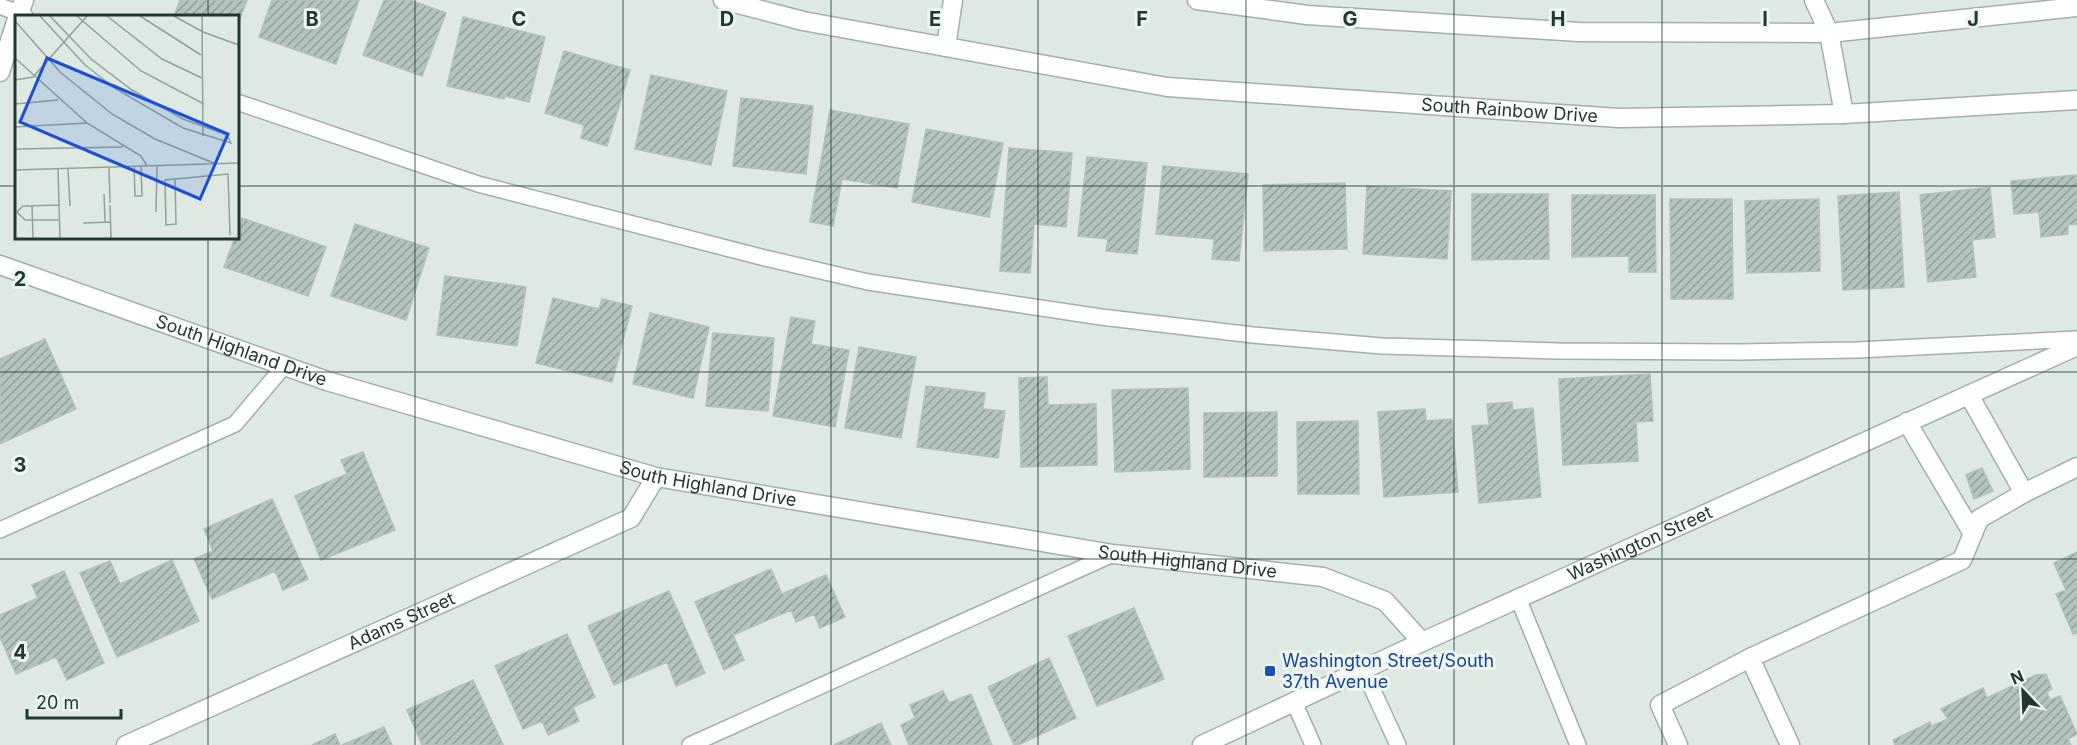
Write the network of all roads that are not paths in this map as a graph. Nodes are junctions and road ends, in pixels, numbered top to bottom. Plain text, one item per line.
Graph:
1 (723, 0) edge
2 (953, 0) edge
3 (1197, 0) edge
4 (1814, 0) edge
5 (0, 6) edge
6 (2077, 8) edge
7 (21, 14) edge
8 (15, 31) edge
9 (1829, 33) junction
10 (946, 47) junction
11 (0, 72) edge
12 (2077, 100) edge
13 (238, 102) edge
14 (1844, 114) junction
15 (0, 265) edge
16 (2077, 339) edge
17 (2077, 346) edge
18 (285, 365) junction
19 (1969, 395) junction
20 (1907, 422) junction
21 (2077, 467) edge
22 (656, 477) junction
23 (2024, 493) junction
24 (0, 530) edge
25 (1973, 534) junction
26 (1113, 554) junction
27 (1518, 598) junction
28 (1422, 642) junction
29 (1750, 658) junction
30 (1363, 669) junction
31 (1294, 702) junction
32 (126, 745) edge
33 (690, 745) edge
34 (1202, 745) edge
35 (1313, 745) edge
36 (1398, 745) edge
37 (1578, 745) edge
38 (1678, 745) edge
39 (1790, 745) edge

1 - 10 street, South Rainbow Drive
2 - 10 street
3 - 9 street
4 - 9 street
5 - 7 lane
6 - 9 street
8 - 11 street
9 - 14 street
10 - 14 street, South Rainbow Drive
12 - 14 street, South Rainbow Drive
13 - 16 lane
15 - 18 street, South Highland Drive
17 - 19 street, Washington Street
18 - 22 street, South Highland Drive
18 - 24 lane
19 - 20 street, Washington Street
19 - 23 street
20 - 25 street
20 - 27 street, Washington Street
21 - 23 street
22 - 26 street, South Highland Drive
22 - 32 street, Adams Street
23 - 25 street
25 - 29 street
26 - 28 street, South Highland Drive
26 - 33 lane
27 - 28 street, Washington Street
27 - 37 lane
28 - 30 street, Washington Street
29 - 38 street
29 - 39 street
30 - 31 street, Washington Street
30 - 36 lane
31 - 34 street, Washington Street
31 - 35 lane

